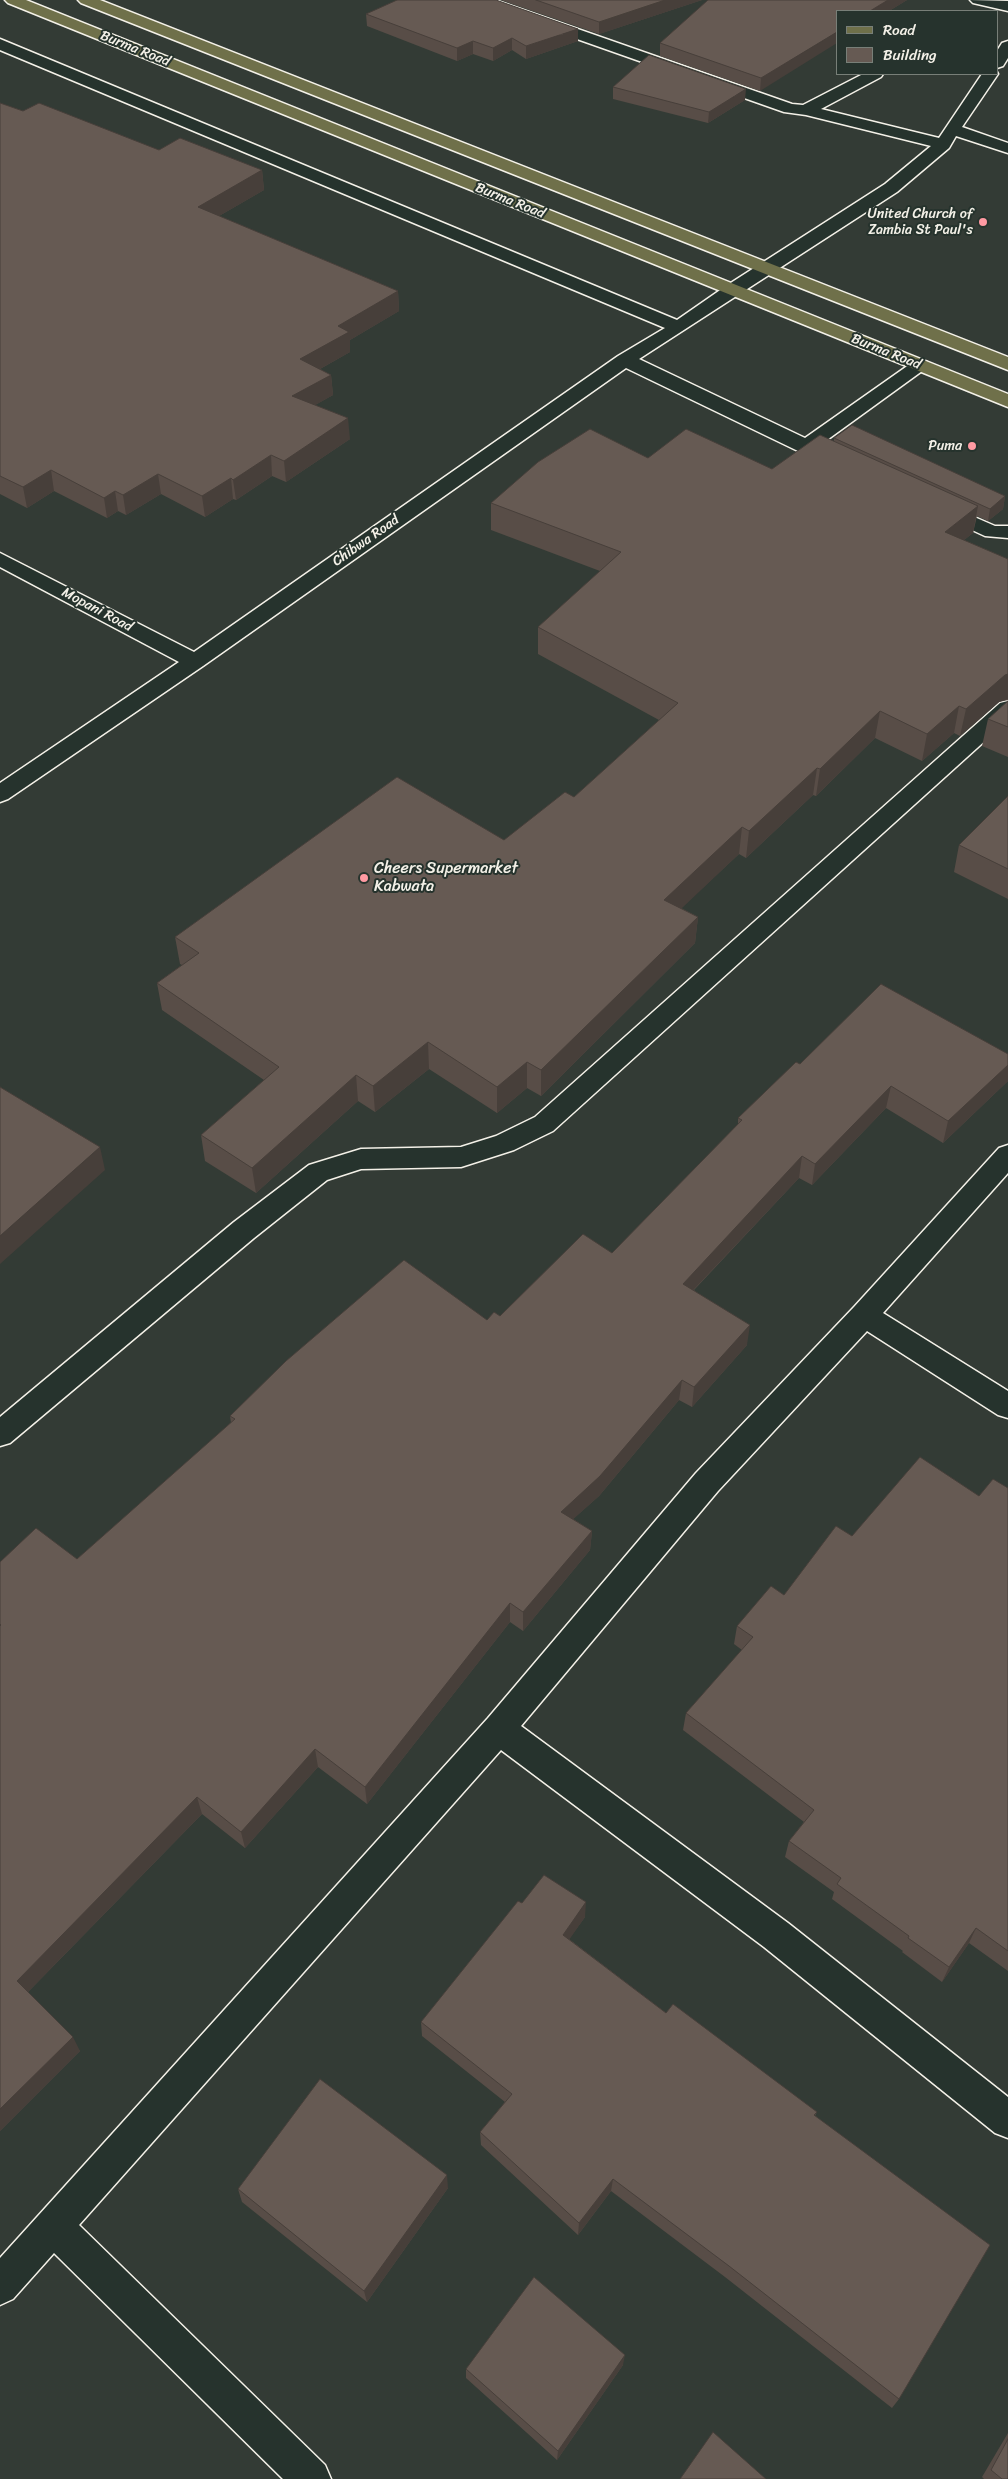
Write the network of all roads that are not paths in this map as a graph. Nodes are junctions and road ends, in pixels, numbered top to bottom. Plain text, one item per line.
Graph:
1 (13, 0) edge
2 (86, 0) edge
3 (480, 0) edge
4 (981, 1) edge
5 (1008, 6) edge
6 (971, 10) edge
7 (0, 44) edge
8 (1008, 46) edge
9 (998, 61) edge
10 (873, 75) edge
11 (989, 75) edge
12 (806, 110) junction
13 (954, 130) junction
14 (943, 144) junction
15 (1008, 149) edge
16 (766, 268) junction
17 (732, 290) junction
18 (680, 327) junction
19 (625, 360) junction
20 (1008, 364) edge
21 (920, 366) junction
22 (1008, 401) edge
23 (805, 447) junction
24 (859, 471) edge
25 (921, 499) edge
26 (1008, 532) edge
27 (0, 559) edge
28 (195, 661) junction
29 (1008, 708) edge
30 (0, 794) edge
31 (1008, 1155) edge
32 (864, 1315) junction
33 (1008, 1406) edge
34 (0, 1434) edge
35 (499, 1729) junction
36 (1008, 2120) edge
37 (54, 2227) junction
38 (0, 2286) edge
39 (311, 2479) edge

1 - 17 main road, Burma Road
2 - 16 main road, Burma Road
3 - 12 street
4 - 5 street
4 - 6 street
7 - 18 street
8 - 9 street
10 - 12 street
11 - 13 street, Chibwa Road
12 - 14 street
13 - 14 street, Chibwa Road
13 - 15 street
14 - 16 street, Chibwa Road
16 - 17 street, Chibwa Road
16 - 20 main road, Burma Road
17 - 18 street, Chibwa Road
17 - 21 main road, Burma Road
18 - 19 street, Chibwa Road
19 - 23 street
19 - 28 street, Chibwa Road
21 - 22 main road, Burma Road
21 - 23 street
23 - 24 street
25 - 26 street
27 - 28 street, Mopani Road
28 - 30 street, Chibwa Road
29 - 34 street
31 - 32 street
32 - 33 street
32 - 35 street
35 - 36 street
35 - 37 street
37 - 38 street
37 - 39 street

